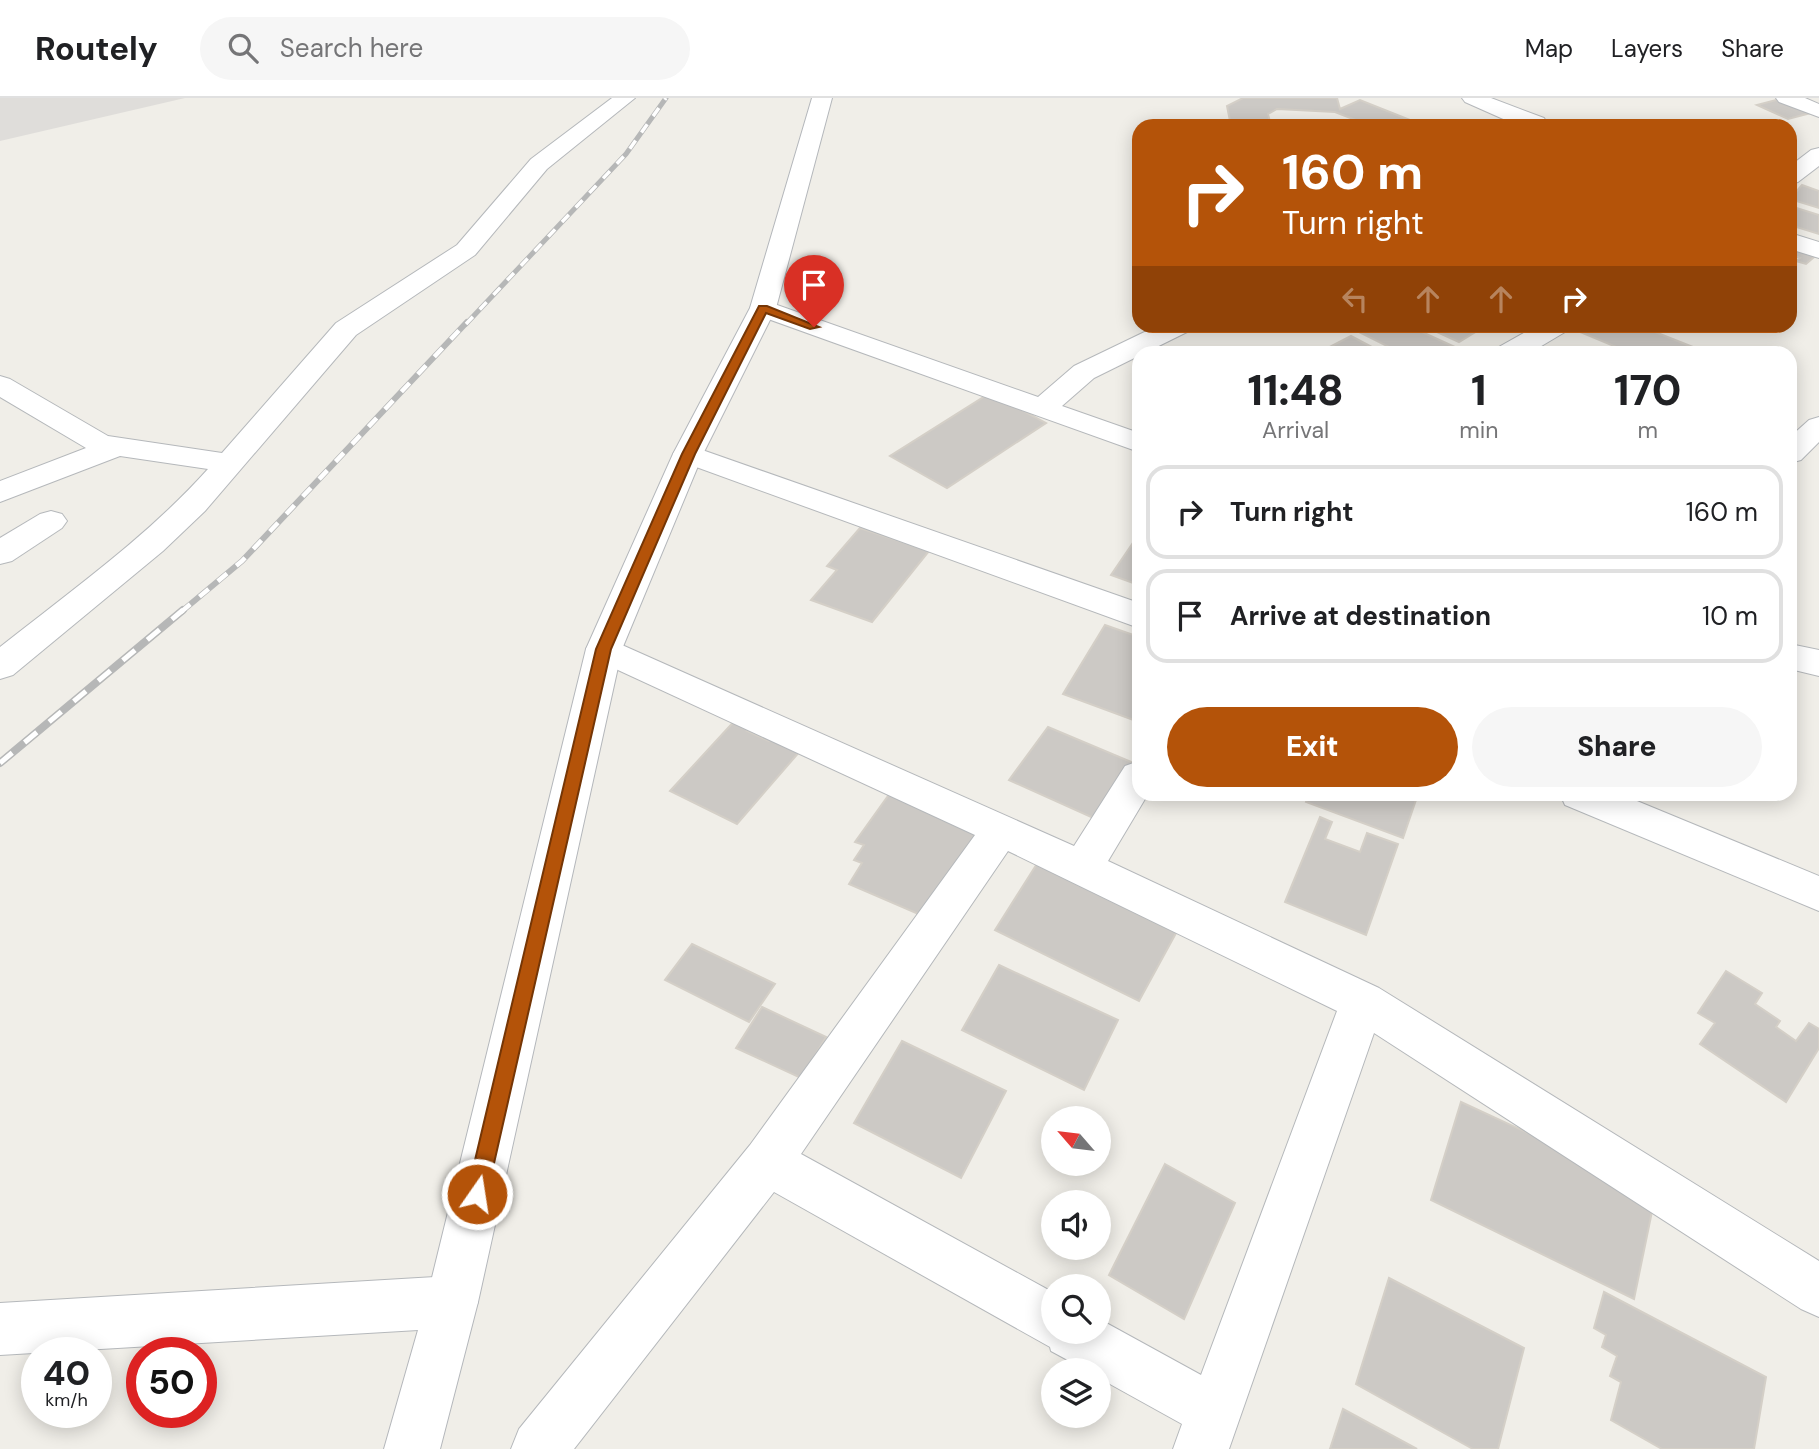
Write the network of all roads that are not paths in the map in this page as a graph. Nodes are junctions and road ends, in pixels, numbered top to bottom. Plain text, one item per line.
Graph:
1 (625, 98) edge
2 (822, 98) edge
3 (1472, 98) edge
4 (1786, 98) edge
5 (1819, 111) edge
6 (1526, 119) edge
7 (1819, 155) edge
8 (1797, 172) edge
9 (1797, 243) edge
10 (1819, 251) edge
11 (763, 308) junction
12 (1163, 333) edge
13 (1543, 333) edge
14 (1137, 346) edge
15 (1521, 346) edge
16 (1132, 348) edge
17 (0, 385) edge
18 (40, 408) junction
19 (1041, 409) junction
20 (0, 422) edge
21 (1819, 426) edge
22 (1132, 441) edge
23 (113, 447) junction
24 (1797, 447) edge
25 (688, 454) junction
26 (229, 463) junction
27 (0, 492) edge
28 (51, 521) dead end
29 (0, 553) edge
30 (1132, 614) edge
31 (604, 649) junction
32 (1797, 658) edge
33 (1819, 663) edge
34 (0, 666) edge
35 (1132, 787) edge
36 (1596, 801) edge
37 (1001, 829) junction
38 (1082, 868) junction
39 (1819, 894) edge
40 (1363, 1002) junction
41 (768, 1162) junction
42 (1819, 1290) edge
43 (452, 1302) junction
44 (1041, 1315) edge
45 (0, 1329) edge
46 (1087, 1344) edge
47 (1209, 1431) edge
48 (412, 1449) edge
49 (539, 1449) edge

1 - 26 street
2 - 11 street
3 - 6 street
4 - 5 street
7 - 8 street
9 - 10 street
11 - 19 street
11 - 25 street
12 - 14 street
13 - 15 street
16 - 19 street
17 - 18 street
18 - 20 street
18 - 23 street
19 - 22 street
21 - 24 street
23 - 26 street
23 - 27 street
25 - 30 street
25 - 31 street
26 - 34 street
28 - 29 street
31 - 37 street
31 - 43 street
32 - 33 street
35 - 38 street
36 - 39 street
37 - 38 street
37 - 41 street
38 - 40 street
40 - 42 street
40 - 47 street
41 - 44 street
41 - 49 street
43 - 45 street
43 - 48 street
46 - 47 street

